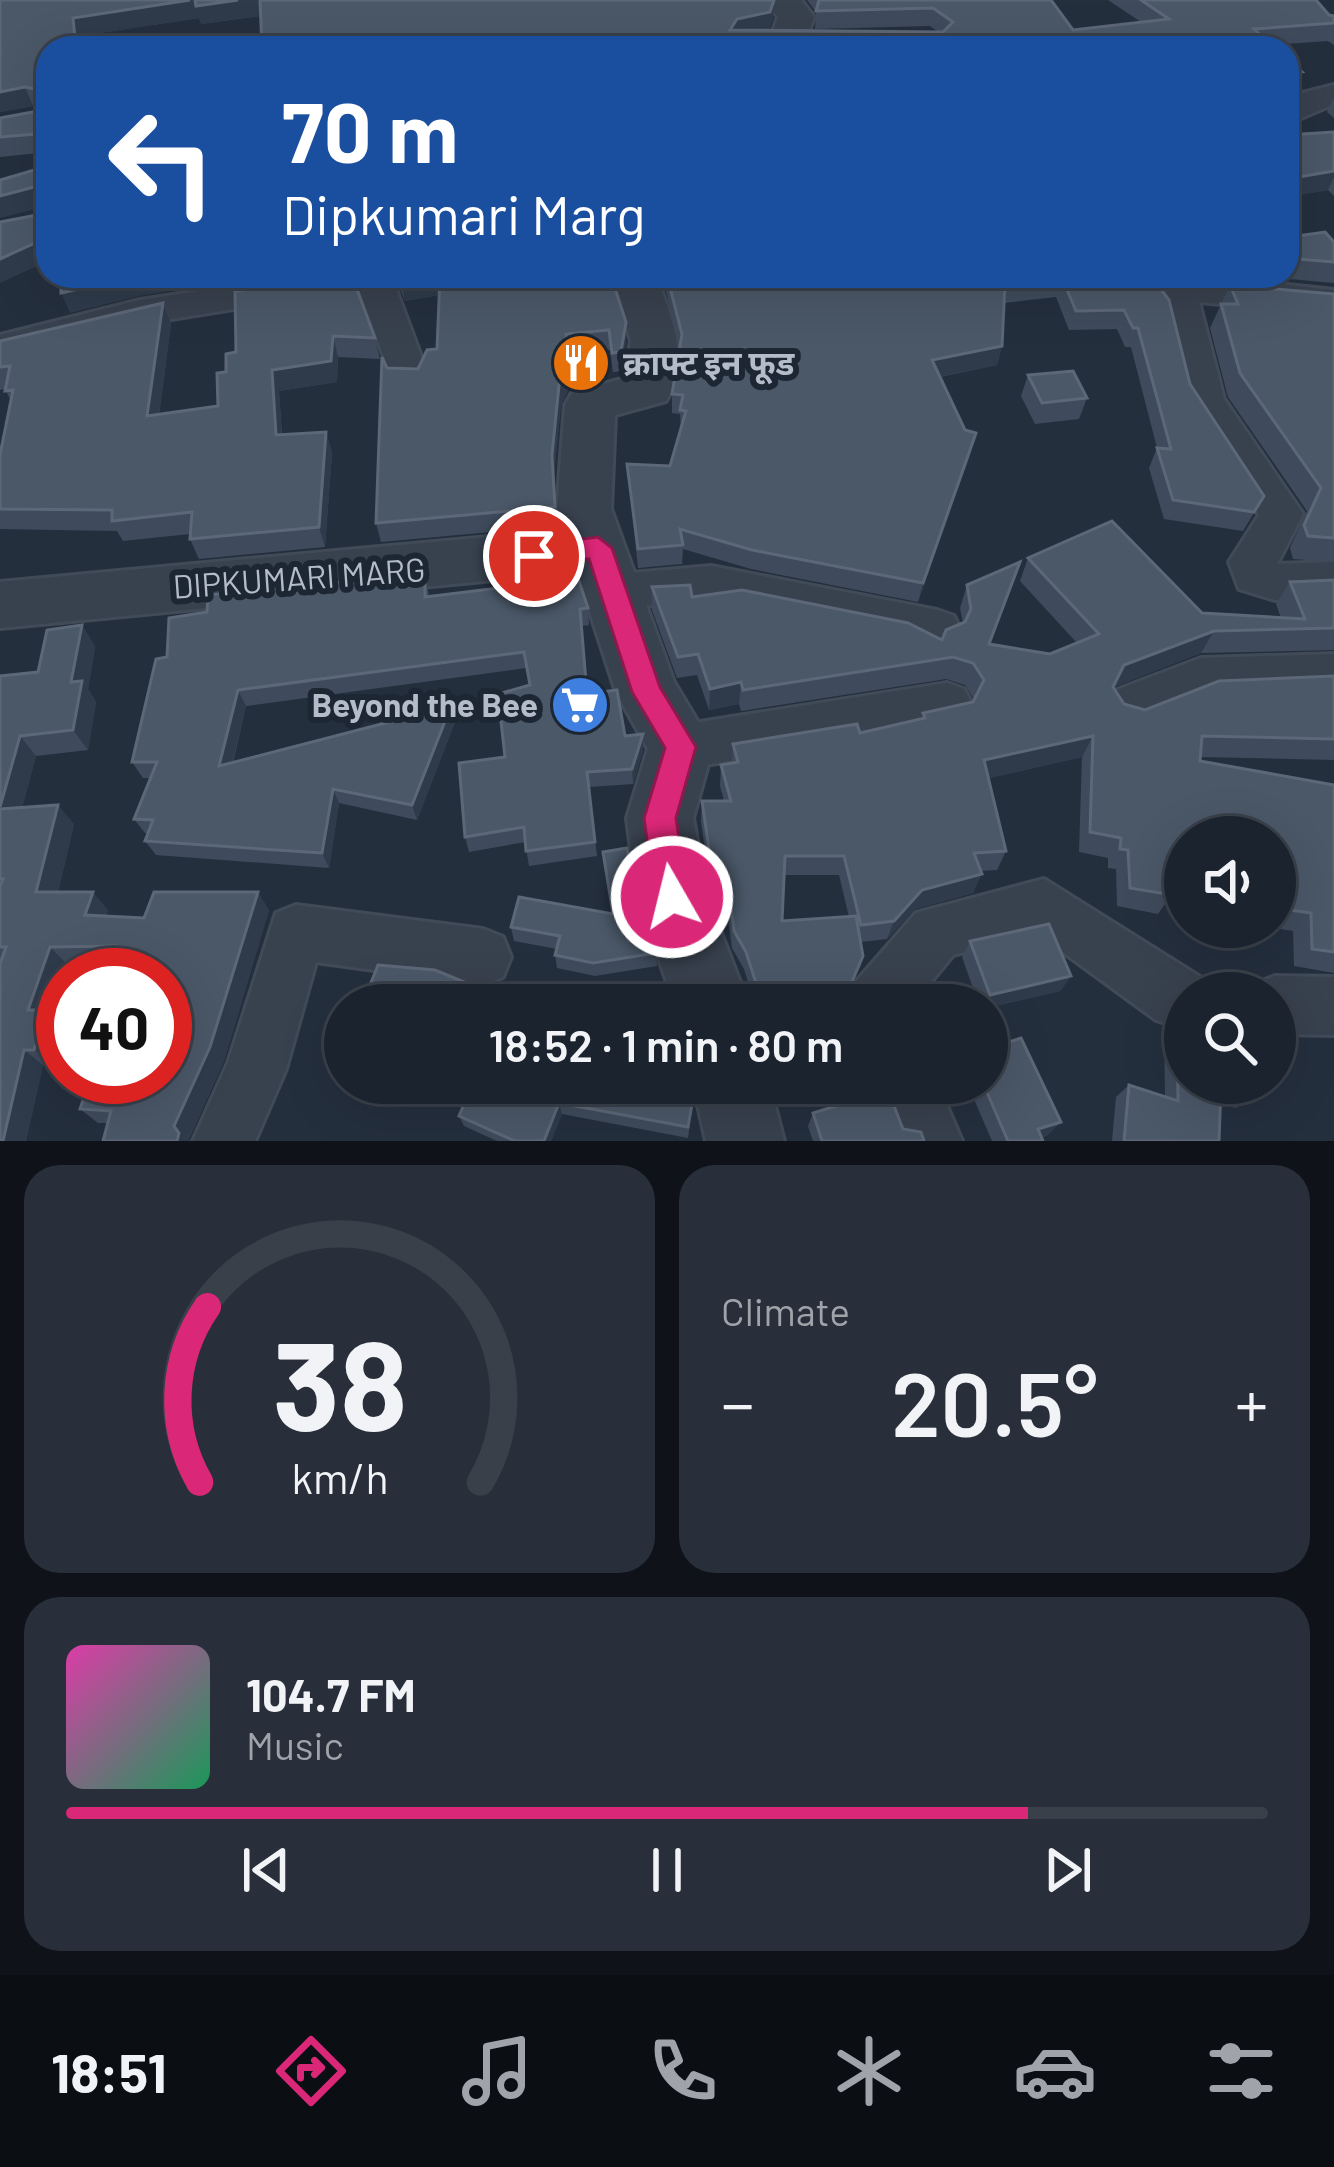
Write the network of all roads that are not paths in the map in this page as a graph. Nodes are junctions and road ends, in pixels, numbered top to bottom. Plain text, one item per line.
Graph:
1 (783, 0) edge
2 (791, 36) edge
3 (1334, 94) edge
4 (1299, 104) edge
5 (295, 288) edge
6 (376, 288) edge
7 (637, 288) edge
8 (1166, 288) edge
9 (1204, 288) edge
10 (1334, 302) edge
11 (0, 348) edge
12 (408, 375) edge
13 (606, 568) junction
14 (1334, 580) edge
15 (0, 605) edge
16 (937, 628) dead end
17 (1334, 674) edge
18 (947, 704) edge
19 (1131, 706) edge
20 (681, 747) junction
21 (482, 956) dead end
22 (704, 984) edge
23 (893, 984) edge
24 (1164, 991) edge
25 (736, 1104) edge
26 (916, 1104) edge
27 (224, 1141) edge
28 (745, 1141) edge
29 (931, 1141) edge

1 - 2 street
3 - 4 street
5 - 11 street
6 - 12 street
7 - 13 street
8 - 14 street
9 - 10 street
13 - 15 street, DIPKUMARI MARG
13 - 16 street
13 - 20 street
17 - 19 street
18 - 20 street
20 - 22 street
21 - 27 street
23 - 24 street
25 - 28 street
26 - 29 street

